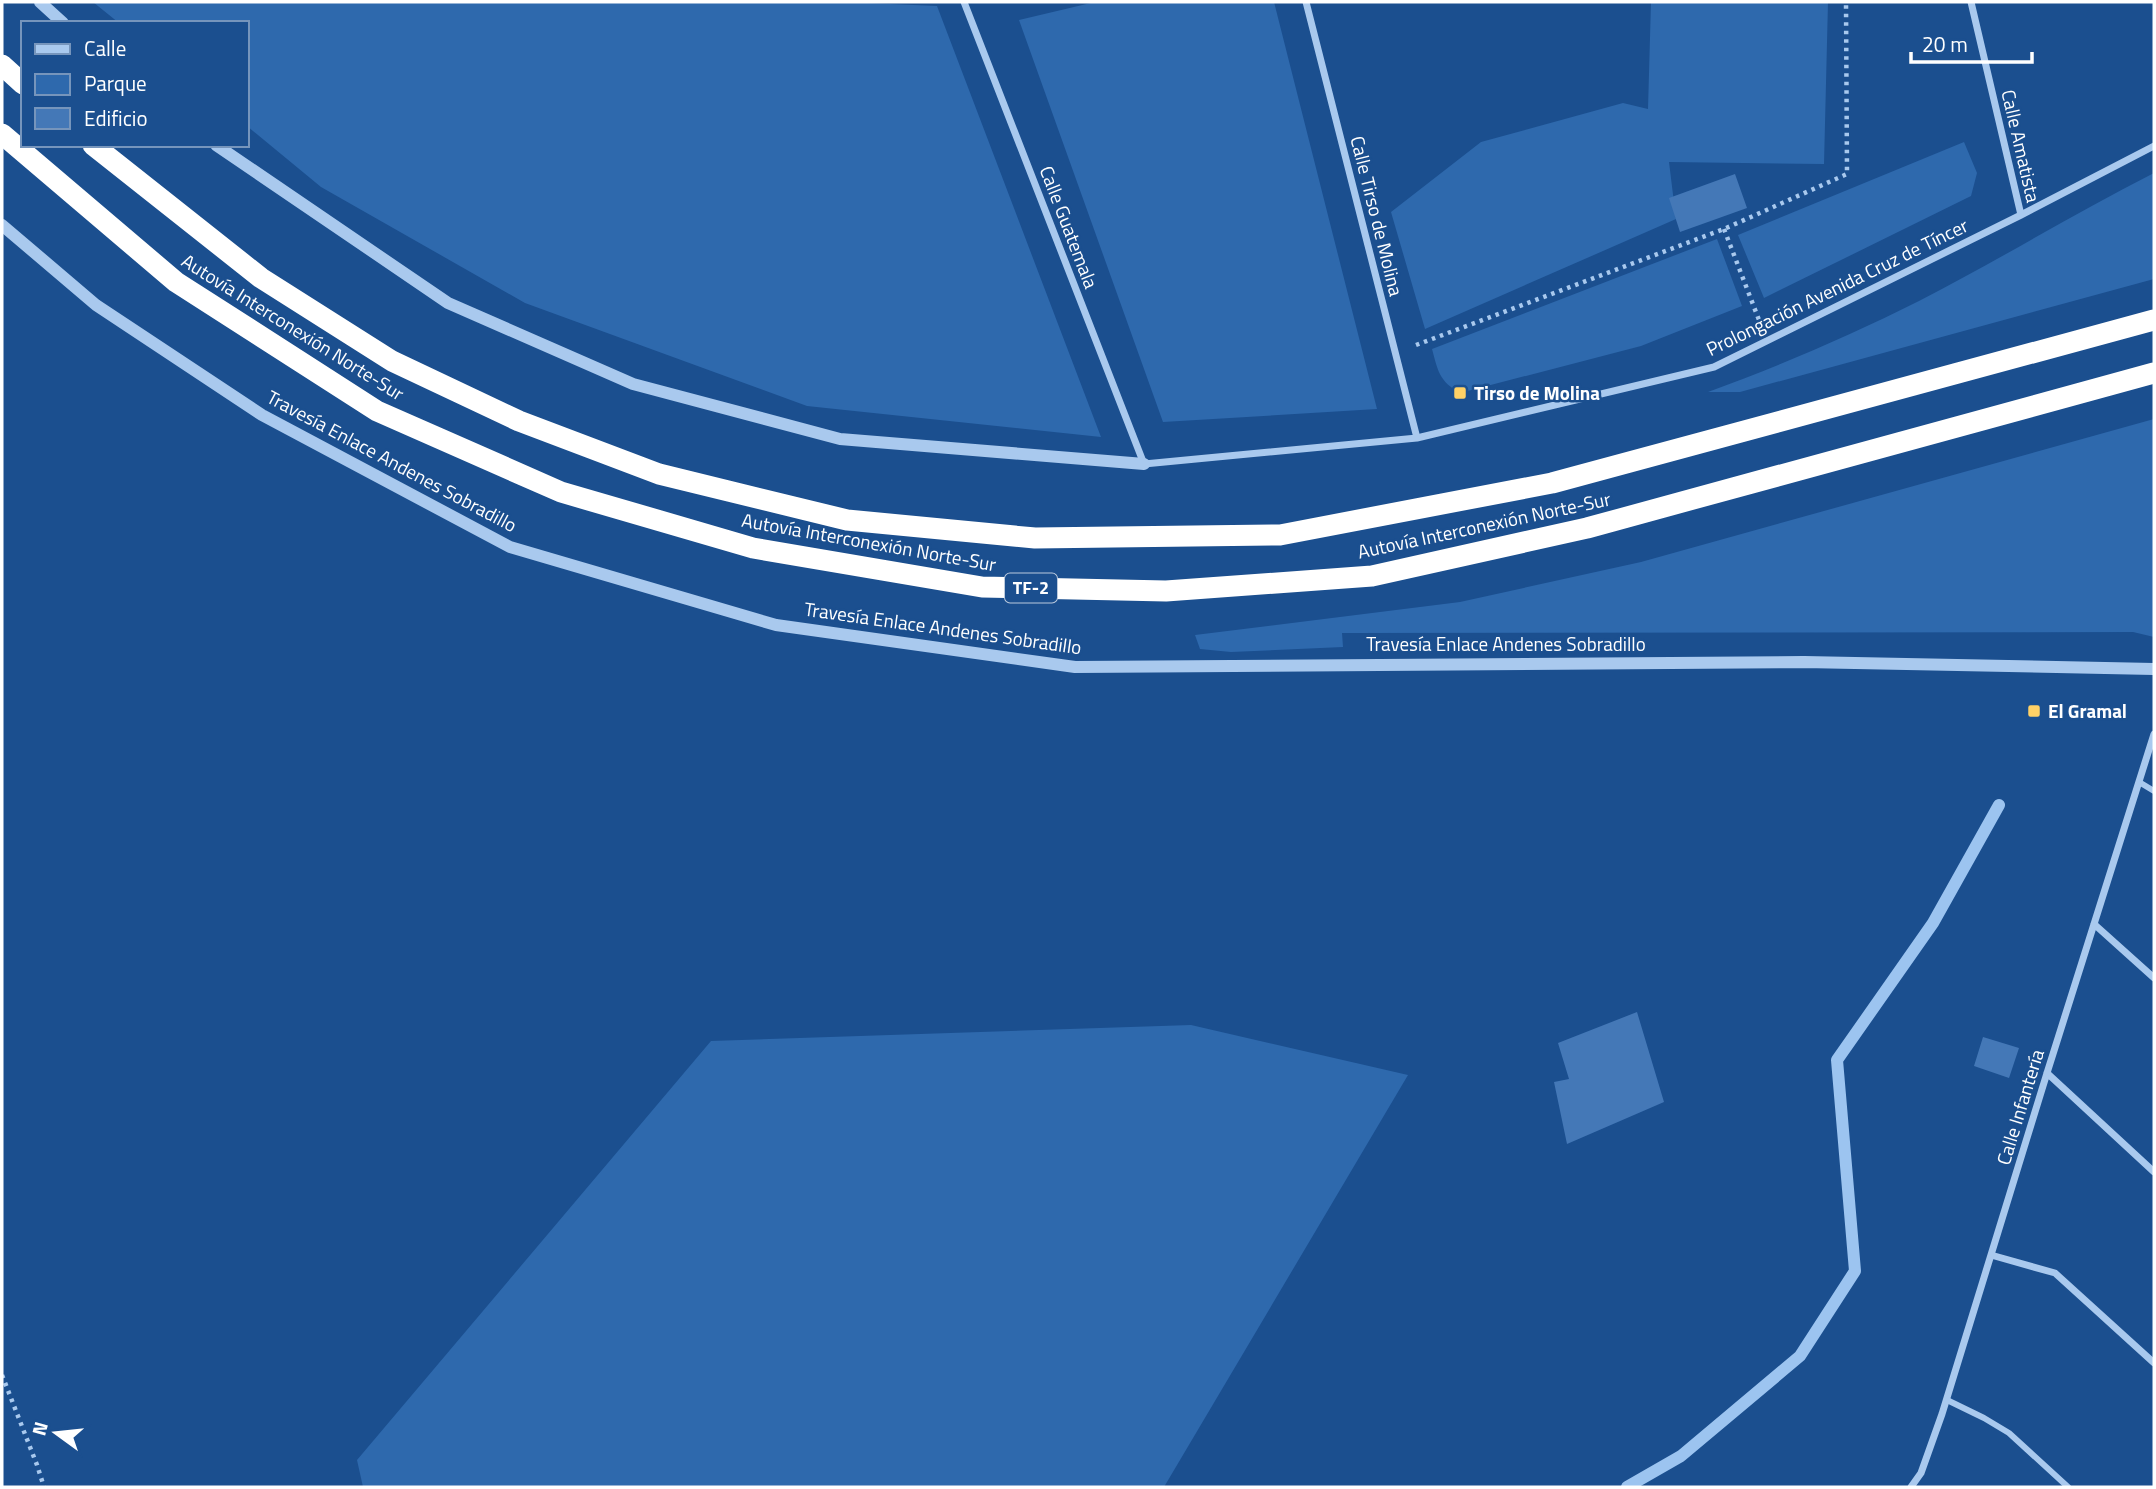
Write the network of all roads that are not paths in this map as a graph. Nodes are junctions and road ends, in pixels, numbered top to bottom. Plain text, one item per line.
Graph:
1 (40, 2) edge
2 (964, 2) edge
3 (1306, 2) edge
4 (1971, 2) edge
5 (61, 21) edge
6 (2, 65) edge
7 (21, 81) edge
8 (2, 134) edge
9 (2154, 146) edge
10 (96, 147) edge
11 (219, 147) edge
12 (2021, 215) junction
13 (2, 225) edge
14 (2154, 320) edge
15 (2154, 373) edge
16 (1417, 438) junction
17 (1144, 464) junction
18 (2154, 669) edge
19 (2154, 734) edge
20 (2139, 782) junction
21 (2154, 791) edge
22 (2094, 924) junction
23 (2154, 978) edge
24 (2047, 1073) junction
25 (2154, 1172) edge
26 (1991, 1255) junction
27 (2154, 1363) edge
28 (1947, 1400) junction
29 (1911, 1487) edge
30 (2068, 1487) edge

1 - 5 street
2 - 17 street, Calle Guatemala
3 - 16 street, Calle Tirso de Molina
4 - 12 street, Calle Amatista
6 - 7 highway
8 - 15 highway, Autovía Interconexión Norte-Sur / TF-2
9 - 12 street, Prolongación Avenida Cruz de Tíncer
10 - 14 highway, Autovía Interconexión Norte-Sur
11 - 17 street
12 - 16 street, Prolongación Avenida Cruz de Tíncer
13 - 18 street, Travesía Enlace Andenes Sobradillo
16 - 17 street, Prolongación Avenida Cruz de Tíncer
19 - 20 street, Calle Infantería
20 - 21 street
20 - 22 street, Calle Infantería
22 - 23 street
22 - 24 street, Calle Infantería
24 - 25 street
24 - 26 street, Calle Infantería
26 - 27 street
26 - 28 street, Calle Infantería
28 - 29 street, Calle Infantería
28 - 30 street

